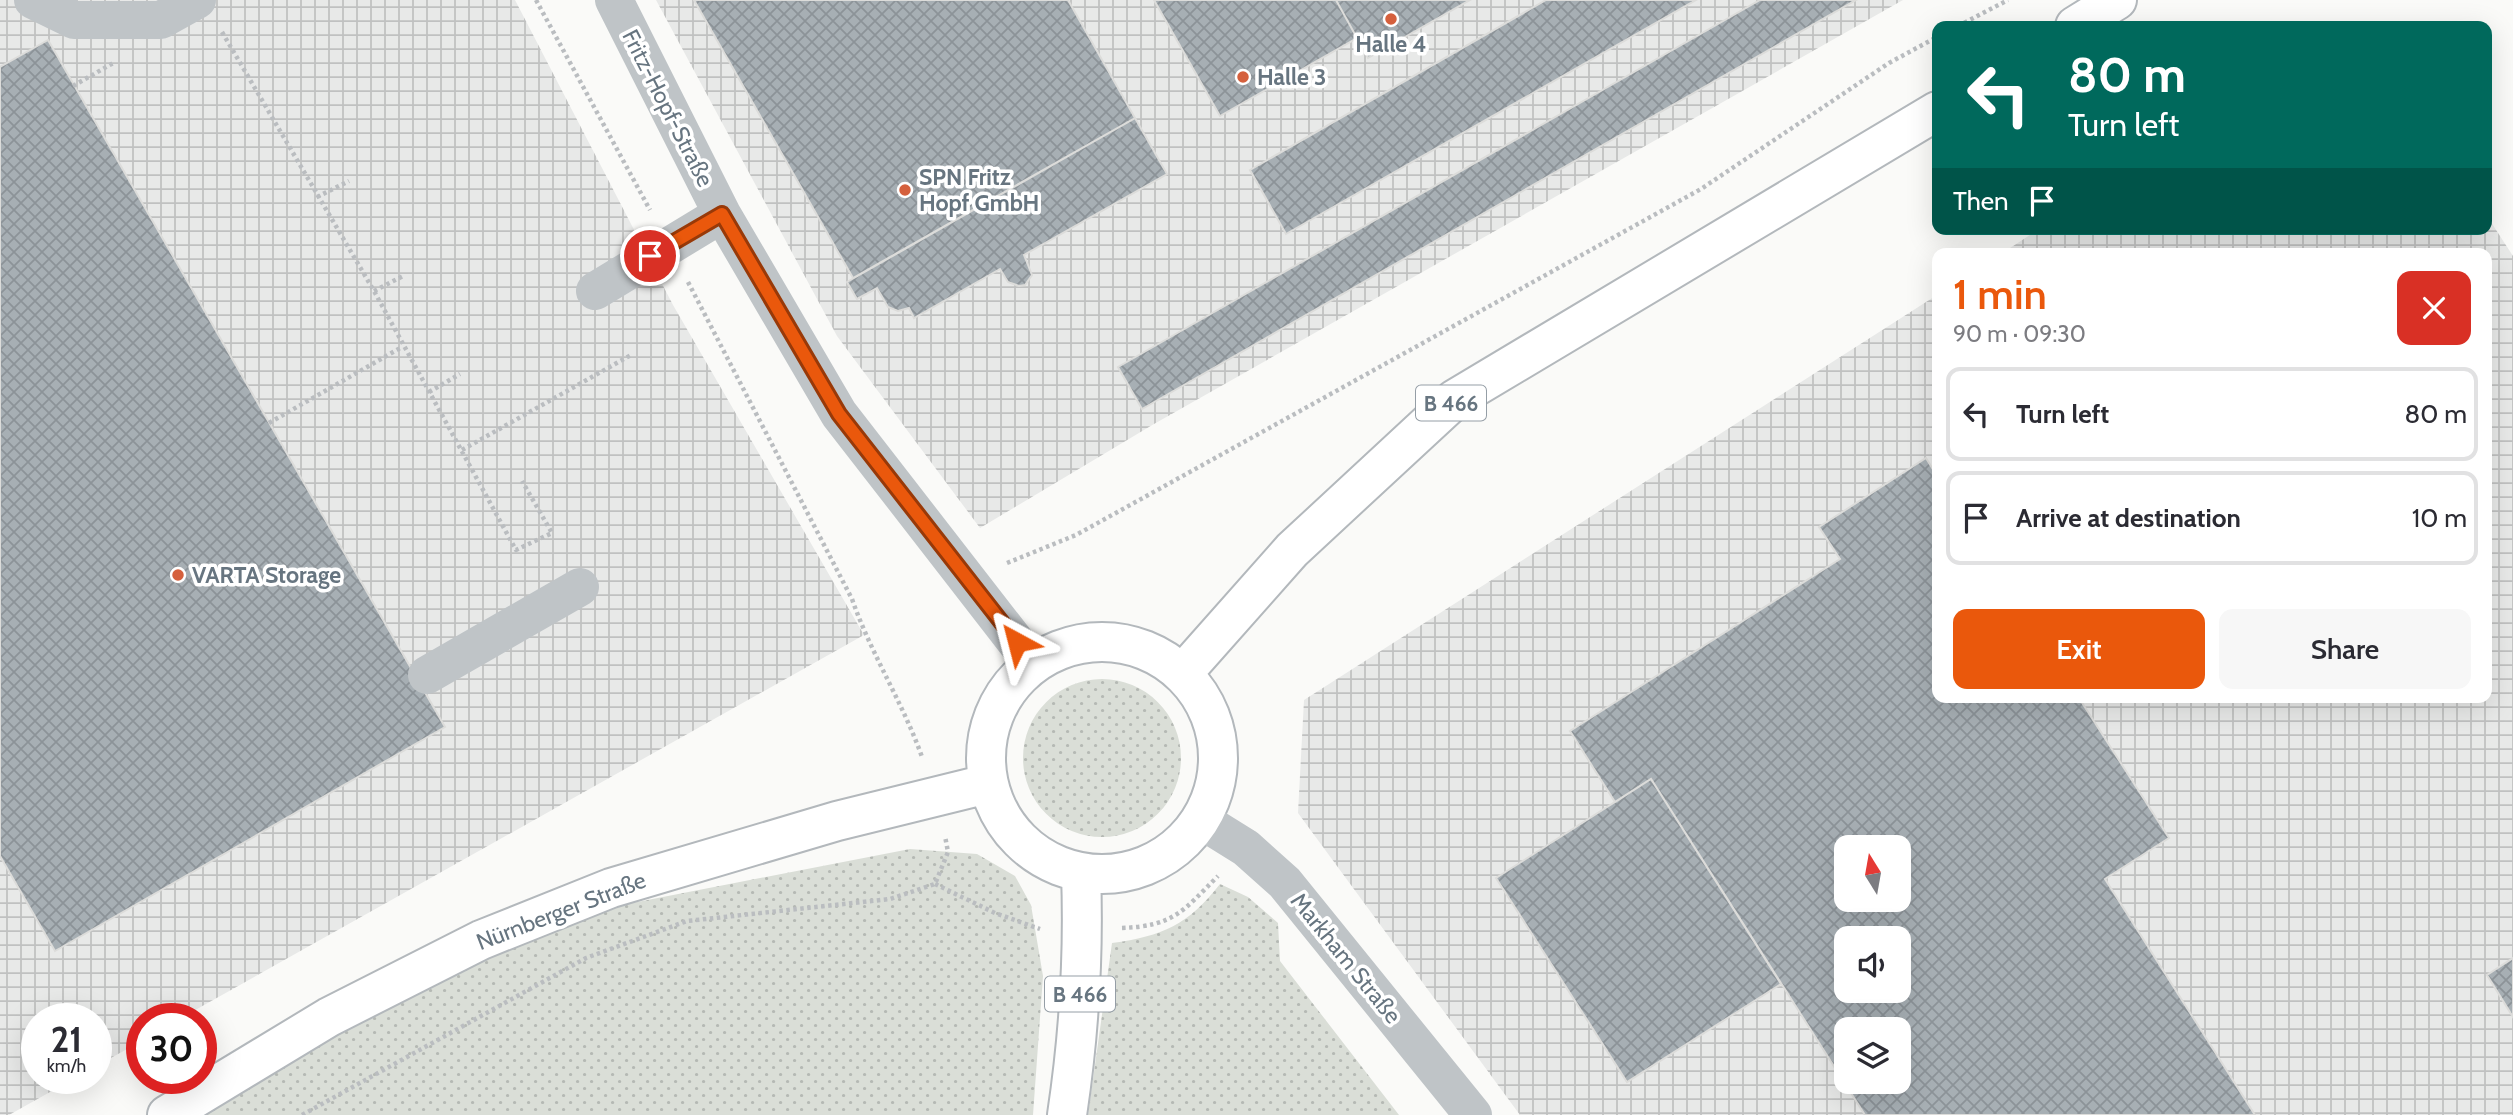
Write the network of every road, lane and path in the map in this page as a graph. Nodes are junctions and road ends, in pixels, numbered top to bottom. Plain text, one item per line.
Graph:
1 (33, 0) edge
2 (536, 0) edge
3 (614, 0) edge
4 (2008, 0) edge
5 (2117, 0) edge
6 (206, 10) edge
7 (1968, 21) edge
8 (2083, 21) edge
9 (1932, 40) edge
10 (118, 61) dead end
11 (73, 86) dead end
12 (1932, 114) edge
13 (349, 181) dead end
14 (317, 197) junction
15 (722, 214) junction
16 (669, 245) junction
17 (403, 276) dead end
18 (374, 291) junction
19 (595, 291) dead end
20 (402, 346) junction
21 (631, 355) dead end
22 (460, 374) dead end
23 (429, 393) junction
24 (269, 423) dead end
25 (462, 450) junction
26 (522, 481) dead end
27 (968, 579) junction
28 (580, 587) dead end
29 (1033, 663) junction
30 (1183, 673) junction
31 (427, 675) dead end
32 (987, 784) junction
33 (936, 798) junction
34 (1201, 820) junction
35 (1082, 873) junction
36 (167, 1115) edge
37 (302, 1115) edge
38 (1067, 1115) edge
39 (1473, 1115) edge

1 - 6 street
2 - 16 path
3 - 15 street, Fritz-Hopf-Straße
4 - 7 path
5 - 8 main road
6 - 14 path
9 - 27 path
10 - 11 path
12 - 30 main road, B 466
13 - 14 path
14 - 18 path
15 - 16 street
15 - 27 street, Fritz-Hopf-Straße
16 - 19 street
16 - 33 path
17 - 18 path
18 - 20 path
20 - 23 path
20 - 24 path
21 - 25 path
22 - 23 path
23 - 25 path
25 - 26 path
27 - 29 street, Fritz-Hopf-Straße
28 - 31 street
29 - 30 main road
29 - 32 main road
30 - 34 main road
32 - 33 main road, Nürnberger Straße
32 - 35 main road
33 - 36 main road, Nürnberger Straße
33 - 37 path
34 - 35 main road
34 - 39 street, Markham Straße
35 - 38 main road, B 466

